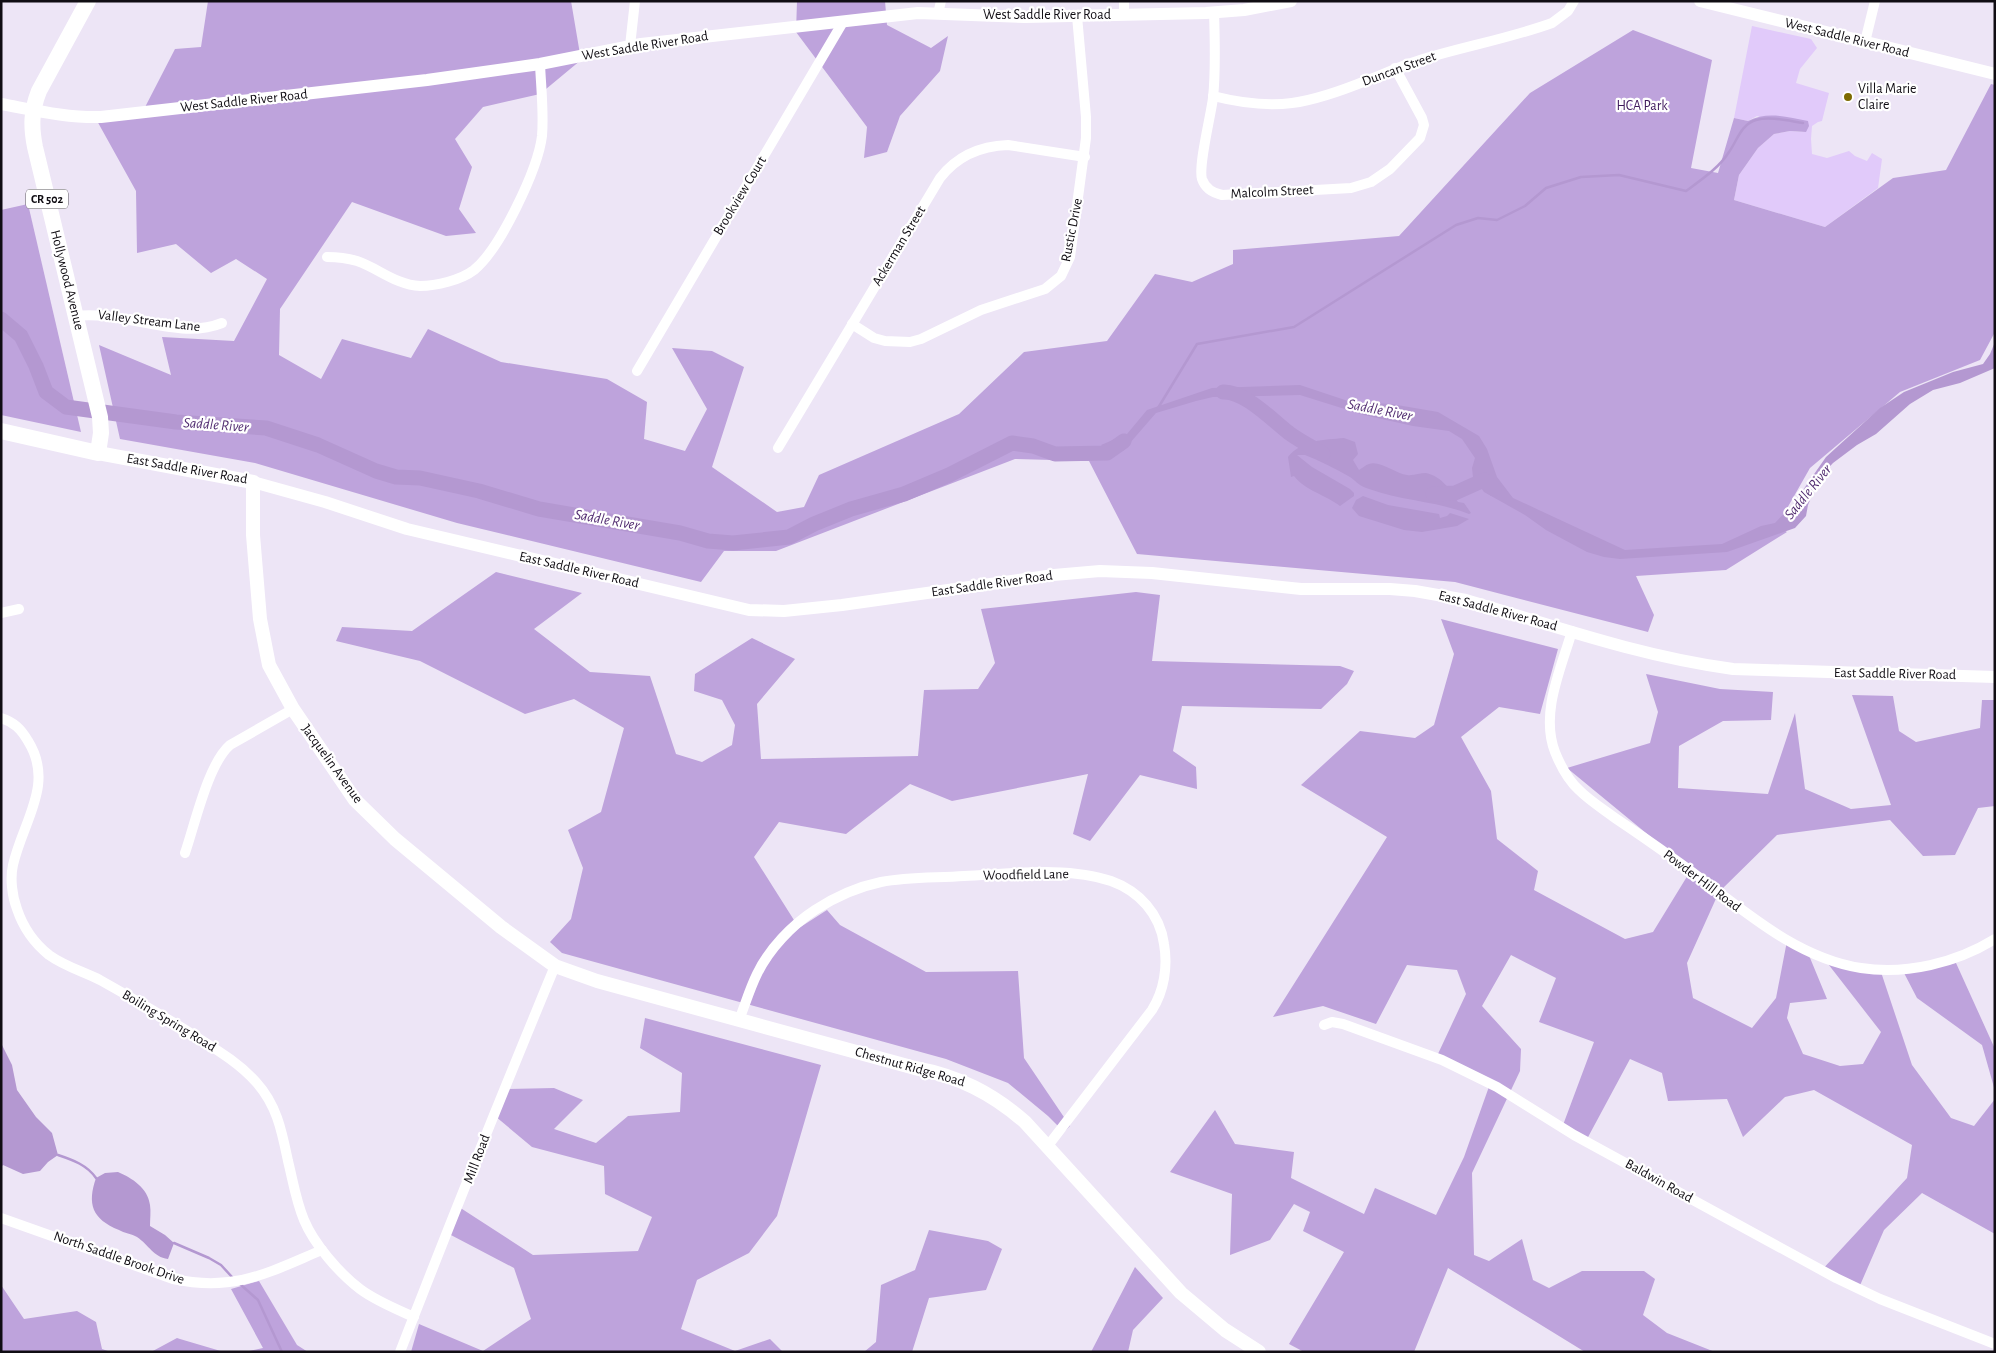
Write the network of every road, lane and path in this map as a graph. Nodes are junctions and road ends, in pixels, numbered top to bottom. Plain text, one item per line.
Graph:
1 (88, 1) edge
2 (635, 1) edge
3 (1124, 1) edge
4 (1291, 1) edge
5 (1574, 1) edge
6 (1875, 1) edge
7 (1708, 3) edge
8 (940, 8) edge
9 (1214, 12) junction
10 (1124, 15) junction
11 (1077, 16) junction
12 (843, 22) junction
13 (1865, 42) junction
14 (630, 46) junction
15 (540, 64) junction
16 (1395, 68) junction
17 (1995, 74) edge
18 (1213, 96) junction
19 (1, 104) edge
20 (32, 111) junction
21 (1085, 157) junction
22 (327, 258) dead end
23 (76, 316) junction
24 (222, 323) dead end
25 (852, 324) junction
26 (637, 371) dead end
27 (1, 431) edge
28 (778, 448) dead end
29 (98, 453) junction
30 (253, 482) junction
31 (19, 609) dead end
32 (1, 613) edge
33 (1572, 631) junction
34 (1995, 677) edge
35 (292, 710) junction
36 (1, 718) edge
37 (185, 853) dead end
38 (1995, 939) edge
39 (555, 966) junction
40 (739, 1020) junction
41 (1324, 1025) dead end
42 (1047, 1147) junction
43 (1, 1218) edge
44 (322, 1250) junction
45 (414, 1317) junction
46 (1995, 1344) edge
47 (400, 1352) edge
48 (1259, 1352) edge

1 - 20 main road, Hollywood Avenue / CR 502
2 - 14 street
3 - 10 street
4 - 9 street, West Saddle River Road
5 - 16 street, Duncan Street
6 - 13 street
7 - 13 street, West Saddle River Road
8 - 11 street, West Saddle River Road
8 - 12 street, West Saddle River Road
9 - 10 street, West Saddle River Road
9 - 18 street, Malcolm Street
10 - 11 street, West Saddle River Road
11 - 21 street, Rustic Drive
12 - 14 street, West Saddle River Road
12 - 26 street, Brookview Court
13 - 17 street, West Saddle River Road
14 - 15 street, West Saddle River Road
15 - 20 street, West Saddle River Road
15 - 22 street
16 - 18 street, Duncan Street
16 - 18 street, Malcolm Street
19 - 20 street, West Saddle River Road
20 - 23 main road, Hollywood Avenue / CR 502
21 - 25 street, Ackerman Street
21 - 25 street, Rustic Drive
23 - 24 street, Valley Stream Lane
23 - 29 main road, Hollywood Avenue / CR 502
25 - 28 street, Ackerman Street
27 - 29 main road, East Saddle River Road
29 - 30 main road, East Saddle River Road
30 - 33 street, East Saddle River Road
30 - 35 main road, Jacquelin Avenue
31 - 32 street
33 - 34 street, East Saddle River Road
33 - 38 street, Powder Hill Road
35 - 37 street
35 - 39 main road, Jacquelin Avenue
36 - 44 street, Boiling Spring Road
39 - 40 main road, Chestnut Ridge Road
39 - 45 street, Mill Road
40 - 42 main road, Chestnut Ridge Road
40 - 42 street, Woodfield Lane
41 - 46 street, Baldwin Road
42 - 48 main road, Chestnut Ridge Road
43 - 44 street, North Saddle Brook Drive
44 - 45 street, Boiling Spring Road
45 - 47 street, Mill Road

